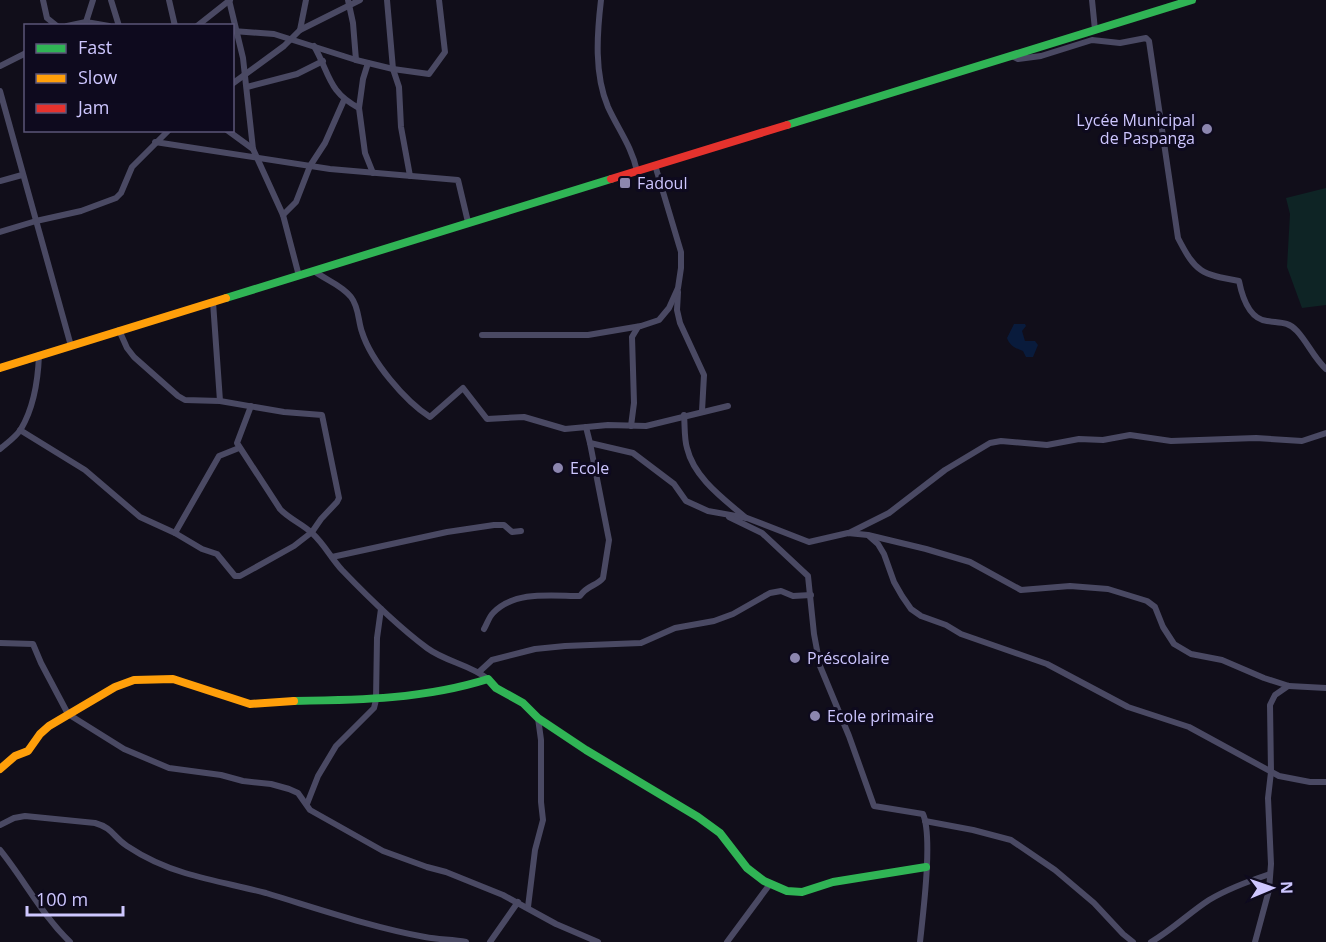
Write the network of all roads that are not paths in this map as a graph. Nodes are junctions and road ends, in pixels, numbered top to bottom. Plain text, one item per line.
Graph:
1 (43, 0) edge
2 (93, 0) edge
3 (111, 0) edge
4 (169, 0) edge
5 (230, 0) edge
6 (360, 0) edge
7 (387, 0) edge
8 (438, 0) edge
9 (601, 0) edge
10 (1092, 0) edge
11 (1192, 0) edge
12 (307, 1) edge
13 (348, 3) edge
14 (86, 22) junction
15 (55, 24) edge
16 (76, 24) edge
17 (98, 24) edge
18 (118, 24) edge
19 (175, 24) edge
20 (200, 24) edge
21 (233, 24) edge
22 (300, 30) junction
23 (1095, 30) junction
24 (234, 31) edge
25 (291, 40) junction
26 (314, 46) junction
27 (24, 54) edge
28 (1011, 56) junction
29 (356, 60) junction
30 (323, 61) junction
31 (368, 63) junction
32 (0, 66) edge
33 (393, 69) junction
34 (245, 75) junction
35 (234, 83) edge
36 (247, 87) junction
37 (0, 91) edge
38 (344, 100) junction
39 (359, 108) junction
40 (167, 132) edge
41 (230, 132) edge
42 (155, 142) junction
43 (253, 148) junction
44 (256, 156) junction
45 (655, 165) junction
46 (310, 166) junction
47 (637, 171) junction
48 (373, 173) junction
49 (22, 175) junction
50 (410, 176) junction
51 (0, 181) edge
52 (283, 215) junction
53 (36, 221) junction
54 (468, 222) junction
55 (0, 232) edge
56 (314, 271) junction
57 (299, 276) junction
58 (678, 288) junction
59 (213, 302) junction
60 (638, 326) junction
61 (119, 330) junction
62 (482, 335) dead end
63 (71, 346) junction
64 (39, 355) junction
65 (0, 368) edge
66 (1326, 369) edge
67 (220, 401) junction
68 (251, 405) junction
69 (728, 406) dead end
70 (702, 411) junction
71 (684, 415) junction
72 (631, 426) junction
73 (586, 427) junction
74 (20, 430) junction
75 (1326, 433) edge
76 (590, 443) junction
77 (239, 448) junction
78 (0, 449) edge
79 (724, 515) junction
80 (747, 518) junction
81 (521, 531) dead end
82 (312, 532) junction
83 (175, 533) junction
84 (848, 533) junction
85 (868, 536) junction
86 (332, 557) junction
87 (811, 595) junction
88 (381, 609) junction
89 (484, 629) dead end
90 (0, 643) edge
91 (479, 672) junction
92 (488, 679) junction
93 (1289, 686) junction
94 (1326, 688) edge
95 (376, 700) junction
96 (68, 714) junction
97 (538, 718) junction
98 (0, 769) edge
99 (1271, 772) junction
100 (1326, 782) edge
101 (307, 804) junction
102 (925, 821) junction
103 (0, 825) edge
104 (0, 850) edge
105 (926, 867) junction
106 (1270, 874) junction
107 (770, 884) junction
108 (518, 902) junction
109 (528, 907) junction
110 (70, 942) edge
111 (466, 942) edge
112 (490, 942) edge
113 (598, 942) edge
114 (727, 942) edge
115 (920, 942) edge
116 (1133, 942) edge
117 (1151, 942) edge
118 (1255, 942) edge

1 - 15 street
2 - 14 street
3 - 18 street
4 - 19 street
5 - 20 street
5 - 21 street
6 - 13 street
7 - 33 street
8 - 33 street
9 - 47 street
10 - 23 street
11 - 23 main road
12 - 22 street
13 - 22 street
13 - 29 street
14 - 16 street
14 - 17 street
22 - 25 street
23 - 28 main road
24 - 25 street
24 - 34 street
25 - 26 street
25 - 34 street
26 - 29 street
26 - 30 street
27 - 32 street
28 - 45 main road
28 - 66 street
29 - 31 street
30 - 36 street
30 - 38 street
31 - 33 street
31 - 39 street
33 - 50 street
34 - 35 street
34 - 36 street
36 - 43 street
37 - 49 street
38 - 39 street
38 - 46 street
39 - 48 street
40 - 42 street
41 - 43 street
42 - 44 street
42 - 53 street
43 - 44 street
44 - 46 street
44 - 52 street
45 - 47 main road
45 - 58 street
46 - 48 street
46 - 52 street
47 - 54 main road
48 - 50 street
49 - 51 street
49 - 53 street
50 - 54 street
52 - 57 street
53 - 55 street
53 - 63 street
54 - 56 main road
56 - 57 main road
56 - 73 street
57 - 59 main road
58 - 60 street
58 - 70 street
59 - 61 main road
59 - 67 street
60 - 62 street
60 - 72 street
61 - 63 main road
61 - 67 street
63 - 64 main road
64 - 65 main road
64 - 74 street
67 - 68 street
68 - 77 street
68 - 82 street
69 - 70 street
70 - 71 street
71 - 72 street
71 - 80 street
72 - 73 street
73 - 76 street
74 - 78 street
74 - 83 street
75 - 84 street
76 - 79 street
76 - 89 street
77 - 82 street
77 - 83 street
79 - 80 street
79 - 87 street
80 - 84 street
81 - 86 street
82 - 83 street
82 - 86 street
84 - 85 street
85 - 93 street
85 - 99 street
86 - 88 street
87 - 91 street
87 - 102 street
88 - 91 street
88 - 95 street
90 - 96 street
91 - 92 street
92 - 95 main road
92 - 97 main road
93 - 94 street
93 - 99 street
95 - 96 main road
95 - 101 street
96 - 98 main road
96 - 101 street
97 - 107 main road
97 - 109 street
99 - 100 street
99 - 106 street
101 - 108 street
102 - 105 street
102 - 116 street
103 - 111 street
104 - 110 street
105 - 107 main road
105 - 115 street
106 - 117 street
106 - 118 street
107 - 114 street
108 - 109 street
108 - 112 street
109 - 113 street

